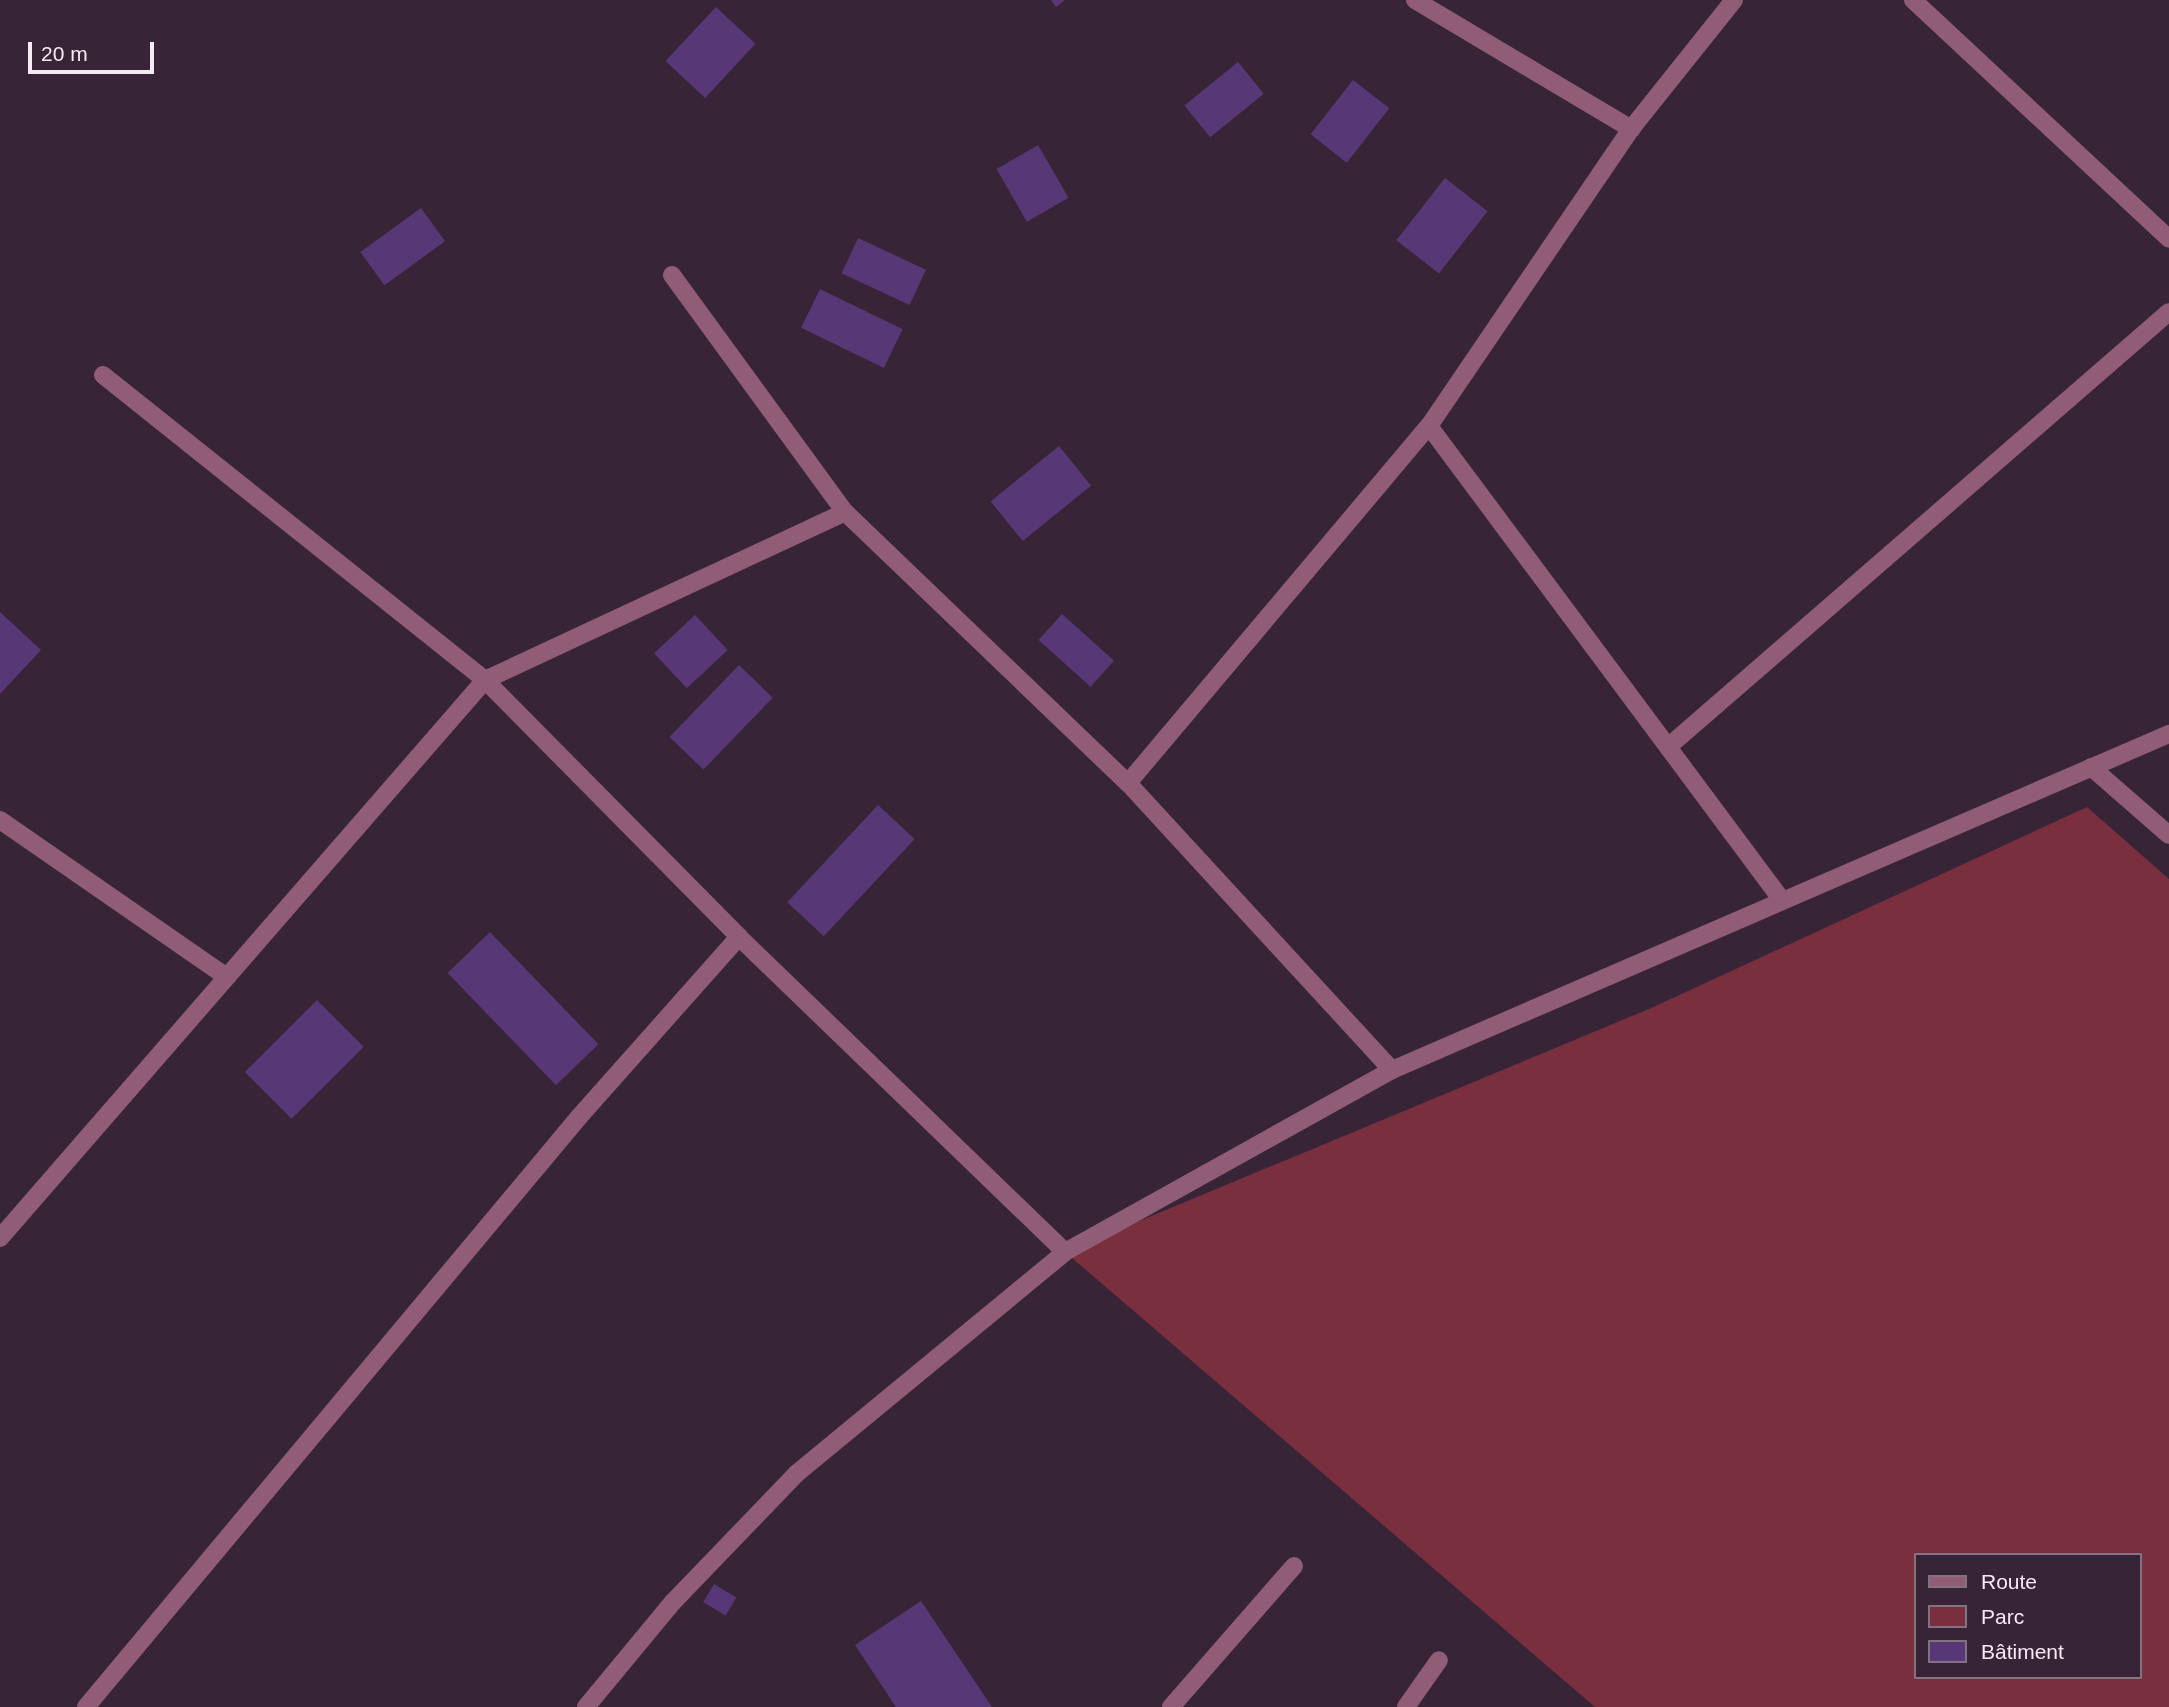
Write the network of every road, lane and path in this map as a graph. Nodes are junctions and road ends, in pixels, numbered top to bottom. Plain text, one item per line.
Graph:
1 (1415, 0) edge
2 (1734, 0) edge
3 (1913, 0) edge
4 (1631, 129) junction
5 (2169, 239) edge
6 (672, 275) dead end
7 (2169, 312) edge
8 (103, 375) dead end
9 (1429, 426) junction
10 (845, 512) junction
11 (485, 680) junction
12 (2169, 734) edge
13 (1668, 747) junction
14 (2091, 766) junction
15 (1128, 783) junction
16 (0, 820) edge
17 (2169, 835) edge
18 (1782, 899) junction
19 (739, 937) junction
20 (227, 977) junction
21 (1392, 1070) junction
22 (0, 1238) edge
23 (1065, 1252) junction
24 (1294, 1566) dead end
25 (1439, 1660) dead end
26 (86, 1707) edge
27 (586, 1707) edge
28 (1171, 1707) edge
29 (1406, 1707) edge

1 - 4 street
2 - 4 street
3 - 5 street
4 - 9 street
6 - 10 street
7 - 13 street
8 - 11 street
9 - 13 street
9 - 15 street
10 - 11 street
10 - 15 street
11 - 19 street
11 - 20 street
12 - 14 street
13 - 18 street
14 - 17 street
14 - 18 street
15 - 21 street
16 - 20 street
18 - 21 street
19 - 23 street
19 - 26 street
20 - 22 street
21 - 23 street
23 - 27 street
24 - 28 street
25 - 29 street

